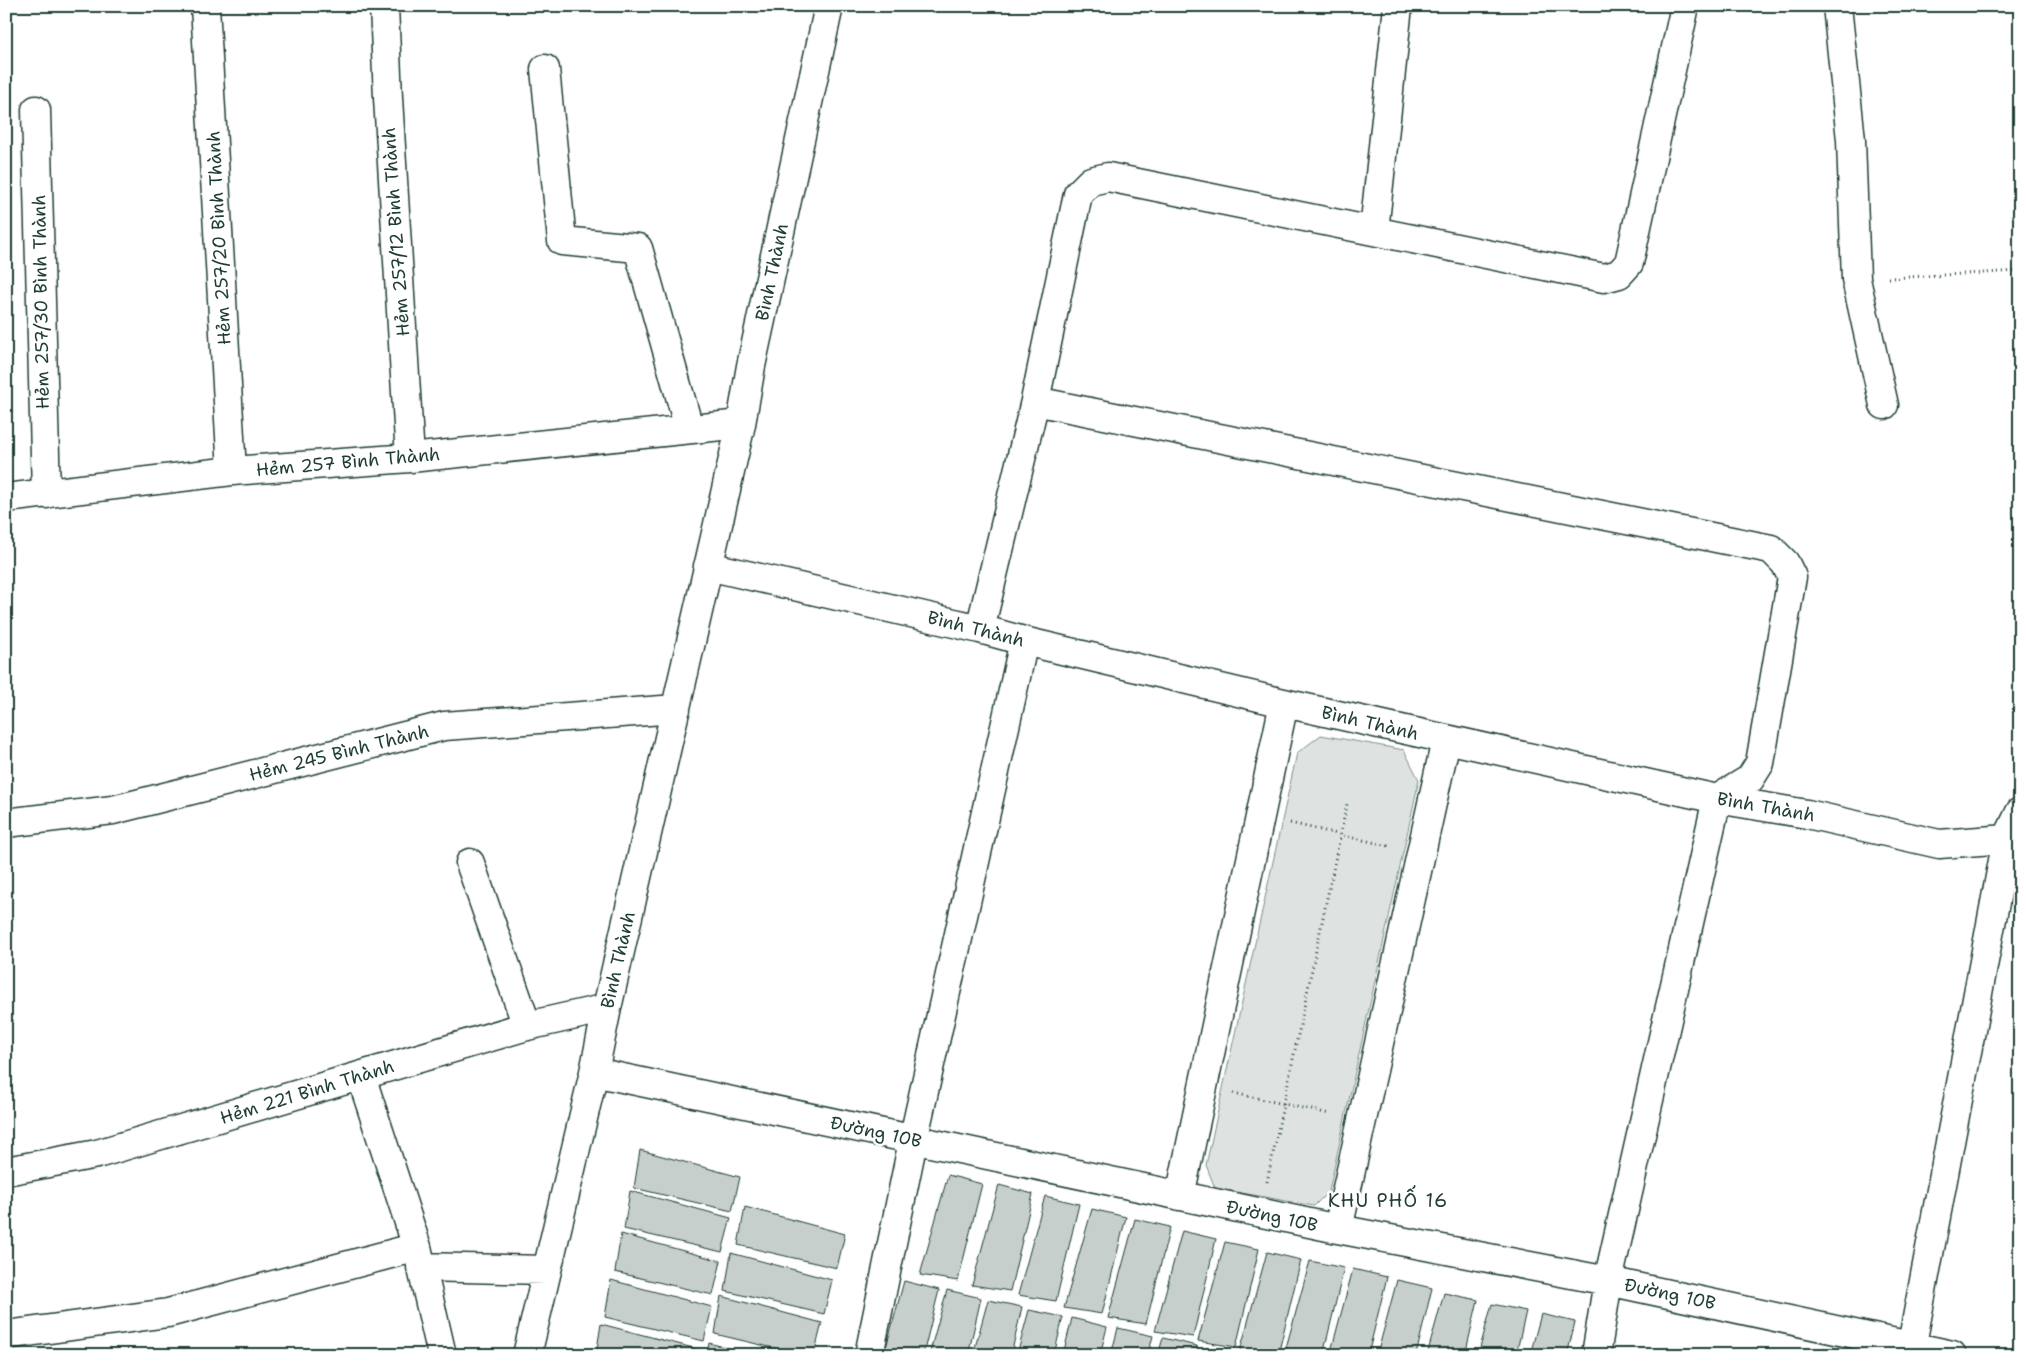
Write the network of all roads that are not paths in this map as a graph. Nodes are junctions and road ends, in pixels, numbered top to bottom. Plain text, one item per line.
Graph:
1 (205, 6) edge
2 (384, 6) edge
3 (829, 6) edge
4 (1398, 6) edge
5 (1685, 6) edge
6 (1837, 6) edge
7 (545, 70) dead end
8 (36, 110) dead end
9 (1374, 231) junction
10 (1035, 400) junction
11 (1884, 405) dead end
12 (741, 424) junction
13 (689, 428) junction
14 (410, 458) junction
15 (232, 471) junction
16 (46, 494) junction
17 (6, 498) edge
18 (708, 566) junction
19 (980, 628) junction
20 (1024, 641) junction
21 (1284, 703) junction
22 (676, 709) junction
23 (1446, 740) junction
24 (1717, 799) junction
25 (2020, 812) edge
26 (6, 823) edge
27 (2007, 839) junction
28 (470, 863) dead end
29 (606, 1008) junction
30 (527, 1026) junction
31 (594, 1072) junction
32 (361, 1076) junction
33 (914, 1140) junction
34 (6, 1171) edge
35 (1180, 1196) junction
36 (1338, 1230) junction
37 (419, 1257) junction
38 (547, 1270) junction
39 (1608, 1281) junction
40 (6, 1335) edge
41 (1911, 1350) edge
42 (442, 1355) edge
43 (527, 1355) edge
44 (869, 1355) edge
45 (1596, 1355) edge
46 (1952, 1355) edge

1 - 15 street, Hẻm 257/20 Bình Thành
2 - 14 street, Hẻm 257/12 Bình Thành
3 - 12 street, Bình Thành
4 - 9 street
5 - 9 street
6 - 11 street
7 - 13 street
8 - 16 street, Hẻm 257/30 Bình Thành
9 - 10 street
10 - 19 street
10 - 24 street
12 - 13 street, Hẻm 257 Bình Thành
12 - 18 street, Bình Thành
13 - 14 street, Hẻm 257 Bình Thành
14 - 15 street, Hẻm 257 Bình Thành
15 - 16 street, Hẻm 257 Bình Thành
16 - 17 street, Hẻm 257 Bình Thành
18 - 19 street, Bình Thành
18 - 22 street, Bình Thành
19 - 20 street, Bình Thành
20 - 21 street, Bình Thành
20 - 33 street
21 - 23 street, Bình Thành
21 - 35 street
22 - 26 street, Hẻm 245 Bình Thành
22 - 29 street, Bình Thành
23 - 24 street, Bình Thành
23 - 36 street
24 - 27 street, Bình Thành
24 - 39 street
25 - 27 street
27 - 41 street
28 - 30 street
29 - 30 street, Hẻm 221 Bình Thành
29 - 31 street, Bình Thành
30 - 32 street, Hẻm 221 Bình Thành
31 - 33 street, Đường 10B
31 - 38 street, Bình Thành
32 - 34 street, Hẻm 221 Bình Thành
32 - 37 street
33 - 35 street, Đường 10B
33 - 44 street
35 - 36 street, Đường 10B
36 - 39 street, Đường 10B
37 - 38 street
37 - 40 street
37 - 42 street
38 - 43 street, Bình Thành
39 - 41 street, Đường 10B
39 - 45 street
41 - 46 street, Đường 10B

